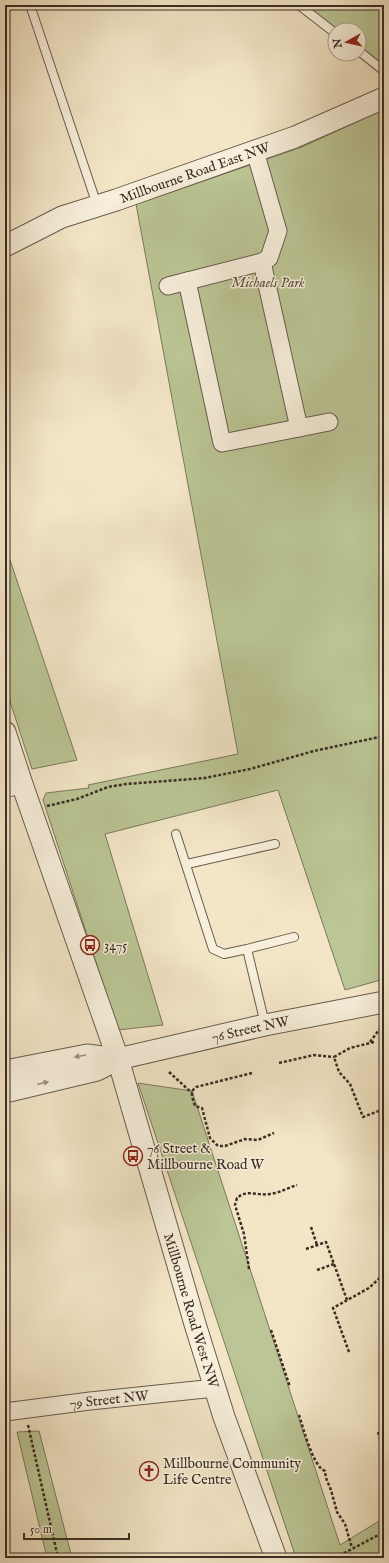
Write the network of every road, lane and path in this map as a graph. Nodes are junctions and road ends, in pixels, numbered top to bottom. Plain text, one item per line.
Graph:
1 (30, 5) edge
2 (299, 5) edge
3 (327, 27) edge
4 (367, 57) edge
5 (384, 71) edge
6 (384, 98) edge
7 (254, 151) junction
8 (98, 206) junction
9 (5, 246) edge
10 (262, 262) junction
11 (187, 281) junction
12 (168, 286) dead end
13 (329, 422) dead end
14 (299, 428) junction
15 (5, 732) edge
16 (384, 736) edge
17 (13, 786) edge
18 (31, 809) junction
19 (176, 834) dead end
20 (274, 844) dead end
21 (187, 864) junction
22 (294, 937) dead end
23 (248, 949) junction
24 (384, 1002) edge
25 (265, 1025) junction
26 (382, 1026) dead end
27 (374, 1042) dead end
28 (370, 1043) junction
29 (334, 1056) junction
30 (118, 1059) junction
31 (279, 1063) dead end
32 (5, 1071) edge
33 (169, 1072) dead end
34 (252, 1073) dead end
35 (5, 1092) edge
36 (192, 1093) junction
37 (384, 1109) edge
38 (274, 1133) dead end
39 (297, 1185) dead end
40 (311, 1227) dead end
41 (318, 1245) junction
42 (306, 1249) dead end
43 (334, 1264) junction
44 (249, 1269) dead end
45 (317, 1270) dead end
46 (384, 1274) edge
47 (347, 1300) junction
48 (272, 1330) dead end
49 (349, 1352) dead end
50 (290, 1387) dead end
51 (214, 1388) junction
52 (5, 1412) edge
53 (299, 1415) dead end
54 (28, 1425) dead end
55 (378, 1432) dead end
56 (384, 1451) edge
57 (384, 1532) edge
58 (352, 1548) junction
59 (58, 1558) edge
60 (276, 1558) edge
61 (335, 1558) edge

1 - 8 lane
2 - 3 lane
4 - 5 lane
6 - 7 street, Millbourne Road East NW
7 - 8 street, Millbourne Road East NW
7 - 10 street
8 - 9 street, Millbourne Road East NW
10 - 11 street
10 - 14 street
11 - 12 street
11 - 14 street
13 - 14 street
15 - 17 street
16 - 18 path
17 - 18 street
18 - 30 street
19 - 21 lane
20 - 21 lane
21 - 23 lane
22 - 23 lane
23 - 25 lane
24 - 25 street, 76 Street NW
25 - 30 street, 76 Street NW
26 - 28 path
27 - 28 path
28 - 29 path
29 - 31 path
29 - 37 path
30 -> 32 street, 76 Street NW
35 -> 30 street, 76 Street NW
30 - 51 street, Millbourne Road West NW
33 - 36 path
34 - 36 path
36 - 38 path
39 - 44 path
40 - 41 path
41 - 42 path
41 - 43 path
43 - 45 path
43 - 47 path
46 - 47 path
47 - 49 path
48 - 50 path
51 - 52 street, 79 Street NW
51 - 60 street, Millbourne Road West NW
53 - 58 path
54 - 59 path
55 - 56 path
57 - 58 path
58 - 61 path

